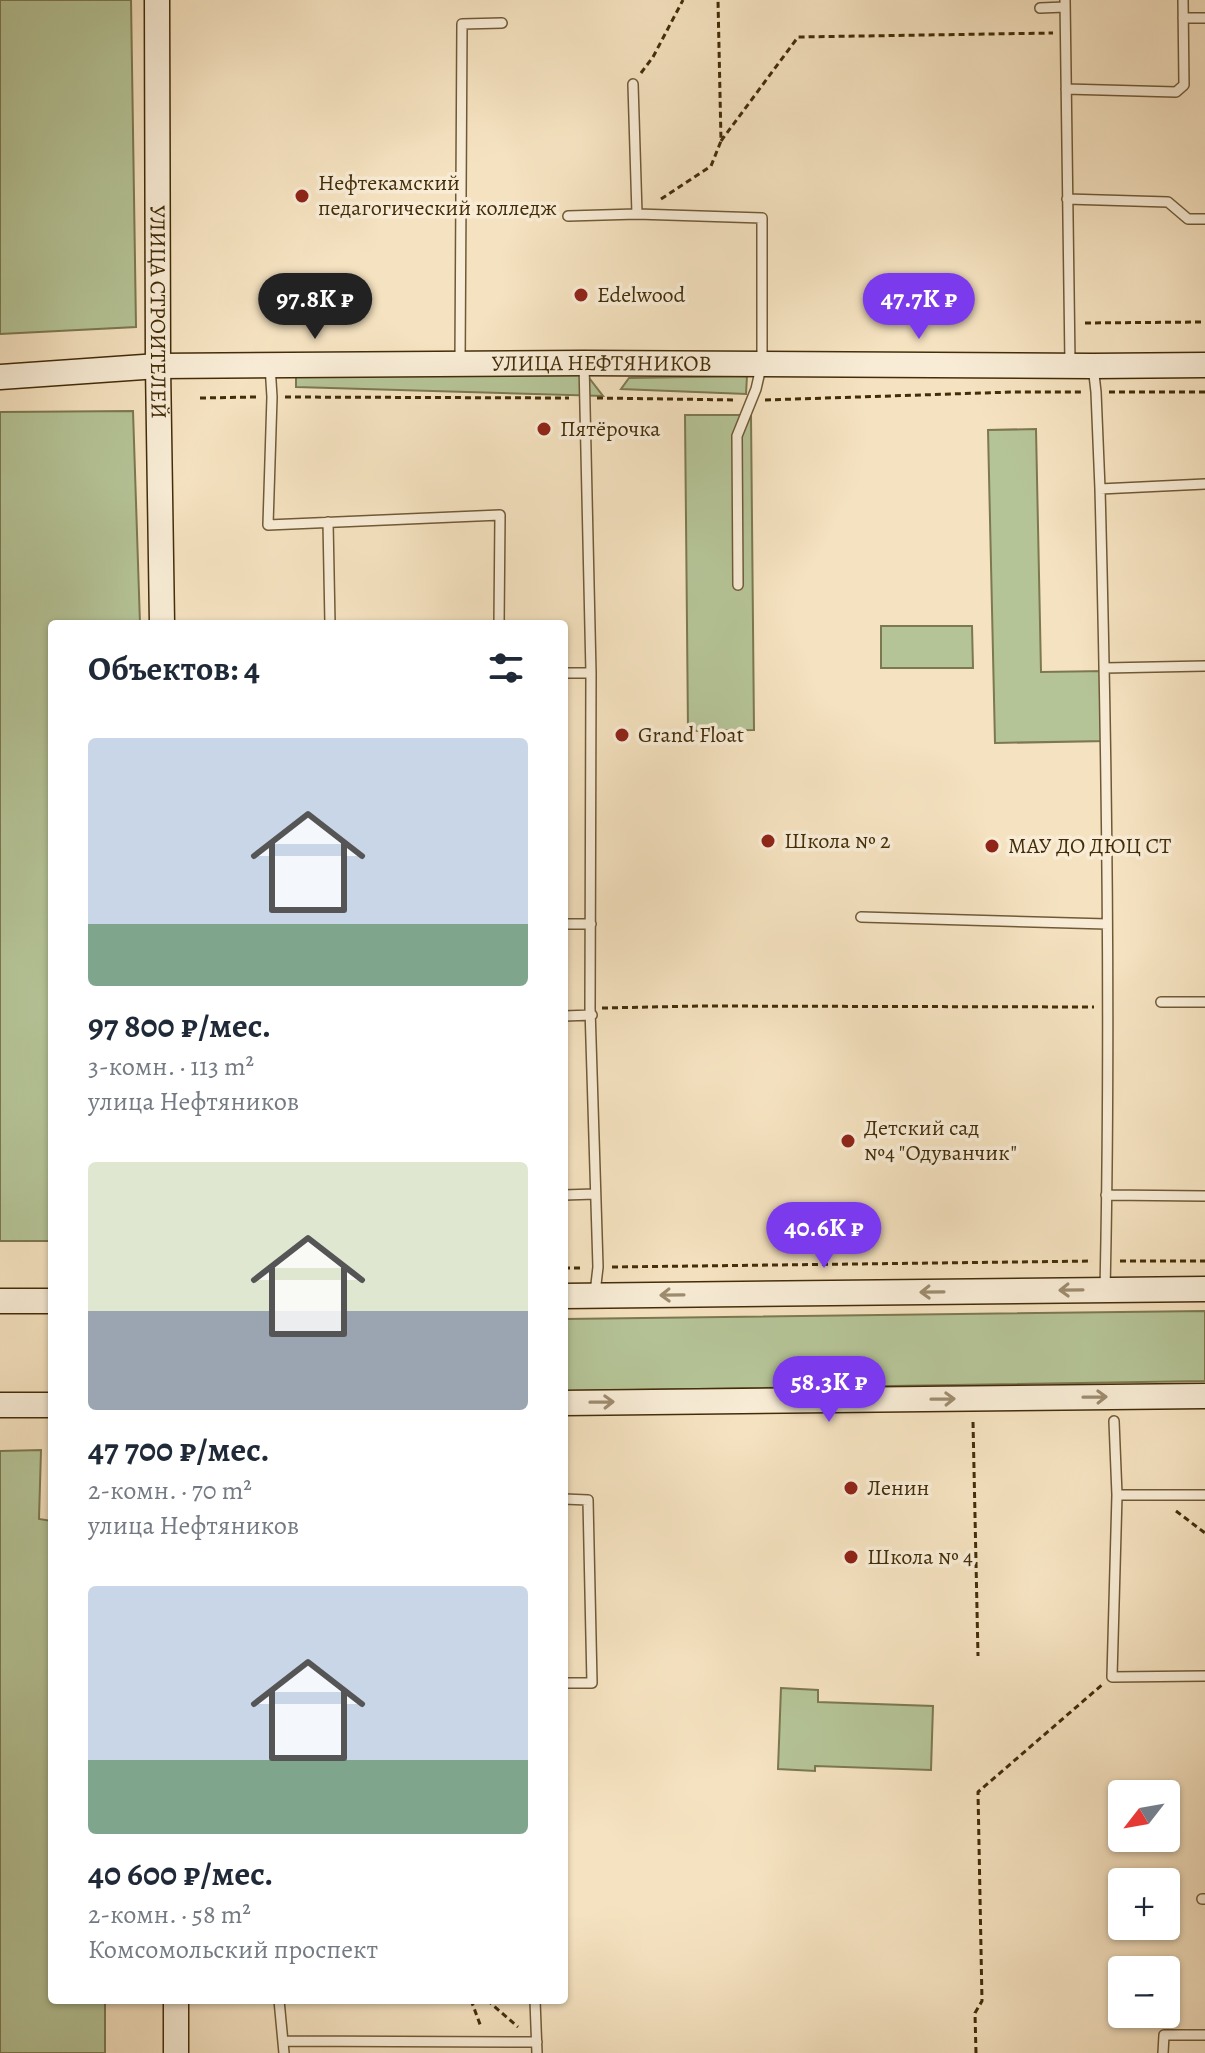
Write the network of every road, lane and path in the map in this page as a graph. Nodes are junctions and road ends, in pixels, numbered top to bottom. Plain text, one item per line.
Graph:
1 (157, 0) edge
2 (683, 0) edge
3 (718, 0) edge
4 (1183, 0) edge
5 (1065, 3) edge
6 (1040, 8) dead end
7 (1183, 18) junction
8 (1205, 18) edge
9 (502, 23) dead end
10 (1065, 33) junction
11 (633, 84) joint
12 (1066, 89) junction
13 (721, 141) junction
14 (1067, 199) junction
15 (637, 214) junction
16 (568, 216) dead end
17 (1205, 219) edge
18 (1205, 322) edge
19 (1069, 323) junction
20 (584, 363) junction
21 (762, 363) junction
22 (460, 364) junction
23 (270, 365) junction
24 (1205, 365) edge
25 (158, 366) junction
26 (1081, 366) junction
27 (0, 377) edge
28 (1096, 392) junction
29 (1205, 392) edge
30 (272, 397) junction
31 (200, 398) dead end
32 (585, 398) junction
33 (751, 400) junction
34 (1205, 484) edge
35 (1100, 489) junction
36 (328, 522) junction
37 (738, 585) dead end
38 (162, 620) edge
39 (330, 620) edge
40 (499, 620) edge
41 (1205, 666) edge
42 (1105, 668) junction
43 (568, 673) edge
44 (591, 673) junction
45 (861, 917) dead end
46 (568, 924) edge
47 (591, 924) junction
48 (1107, 924) junction
49 (1161, 1002) dead end
50 (1205, 1002) edge
51 (1107, 1008) junction
52 (591, 1012) junction
53 (568, 1015) edge
54 (595, 1194) junction
55 (568, 1195) edge
56 (1106, 1195) junction
57 (1205, 1196) edge
58 (1105, 1261) junction
59 (1205, 1261) edge
60 (598, 1267) junction
61 (568, 1268) edge
62 (1105, 1289) junction
63 (1205, 1289) edge
64 (568, 1296) edge
65 (595, 1296) junction
66 (0, 1301) edge
67 (48, 1301) edge
68 (1205, 1396) edge
69 (568, 1403) edge
70 (0, 1405) edge
71 (48, 1405) edge
72 (1114, 1421) dead end
73 (973, 1422) dead end
74 (1117, 1495) junction
75 (1205, 1495) edge
76 (1157, 1496) junction
77 (568, 1499) edge
78 (1205, 1533) edge
79 (978, 1656) dead end
80 (1205, 1676) edge
81 (1112, 1677) junction
82 (568, 1683) edge
83 (176, 2004) edge
84 (279, 2004) edge
85 (473, 2004) edge
86 (491, 2004) edge
87 (535, 2004) edge
88 (1205, 2035) edge
89 (284, 2041) junction
90 (487, 2042) junction
91 (537, 2048) edge
92 (176, 2053) edge
93 (284, 2053) edge
94 (976, 2053) edge
95 (1163, 2053) edge

1 - 25 main road, УЛИЦА СТРОИТЕЛЕЙ
2 - 11 path
3 - 13 path
4 - 7 lane
5 - 6 lane
5 - 10 lane
7 - 8 lane
7 - 12 lane
9 - 22 lane
10 - 12 lane
10 - 13 path
11 - 15 lane
12 - 14 lane
13 - 15 path
14 - 17 lane
14 - 19 lane
15 - 16 lane
15 - 21 lane
18 - 19 path
19 - 26 lane
20 - 21 main road, УЛИЦА НЕФТЯНИКОВ
20 - 22 main road, УЛИЦА НЕФТЯНИКОВ
20 - 32 lane
21 - 26 main road, УЛИЦА НЕФТЯНИКОВ
21 - 33 lane
22 - 23 main road, УЛИЦА НЕФТЯНИКОВ
23 - 25 main road, УЛИЦА НЕФТЯНИКОВ
23 - 30 lane
24 - 26 main road, УЛИЦА НЕФТЯНИКОВ
25 - 27 main road, УЛИЦА НЕФТЯНИКОВ
25 - 38 main road, УЛИЦА СТРОИТЕЛЕЙ
26 - 28 lane
28 - 29 path
28 - 33 path
28 - 35 lane
30 - 31 path
30 - 32 path
30 - 36 lane
32 - 33 path
32 - 44 lane
33 - 37 lane
34 - 35 lane
35 - 42 lane
36 - 39 lane
36 - 40 lane
41 - 42 lane
42 - 48 lane
43 - 44 lane
44 - 47 lane
45 - 48 lane
46 - 47 lane
47 - 52 lane
48 - 51 lane
49 - 50 lane
51 - 52 path
51 - 56 lane
52 - 53 lane
52 - 54 lane
54 - 55 lane
54 - 60 lane
56 - 57 lane
56 - 58 lane
58 - 59 path
58 - 60 path
58 - 62 lane
60 - 61 path
60 - 65 lane
62 - 63 main road
62 -> 65 main road
64 - 65 main road
66 - 67 main road
69 -> 68 main road
70 - 71 main road
72 - 74 lane
73 - 79 path
74 - 76 lane
74 - 81 lane
75 - 76 lane
76 - 78 path
77 - 82 lane
80 - 81 lane
81 - 94 path
83 - 92 main road
84 - 89 lane
85 - 90 path
86 - 91 path
87 - 91 lane
88 - 95 lane
89 - 90 lane
89 - 93 lane
90 - 91 lane

